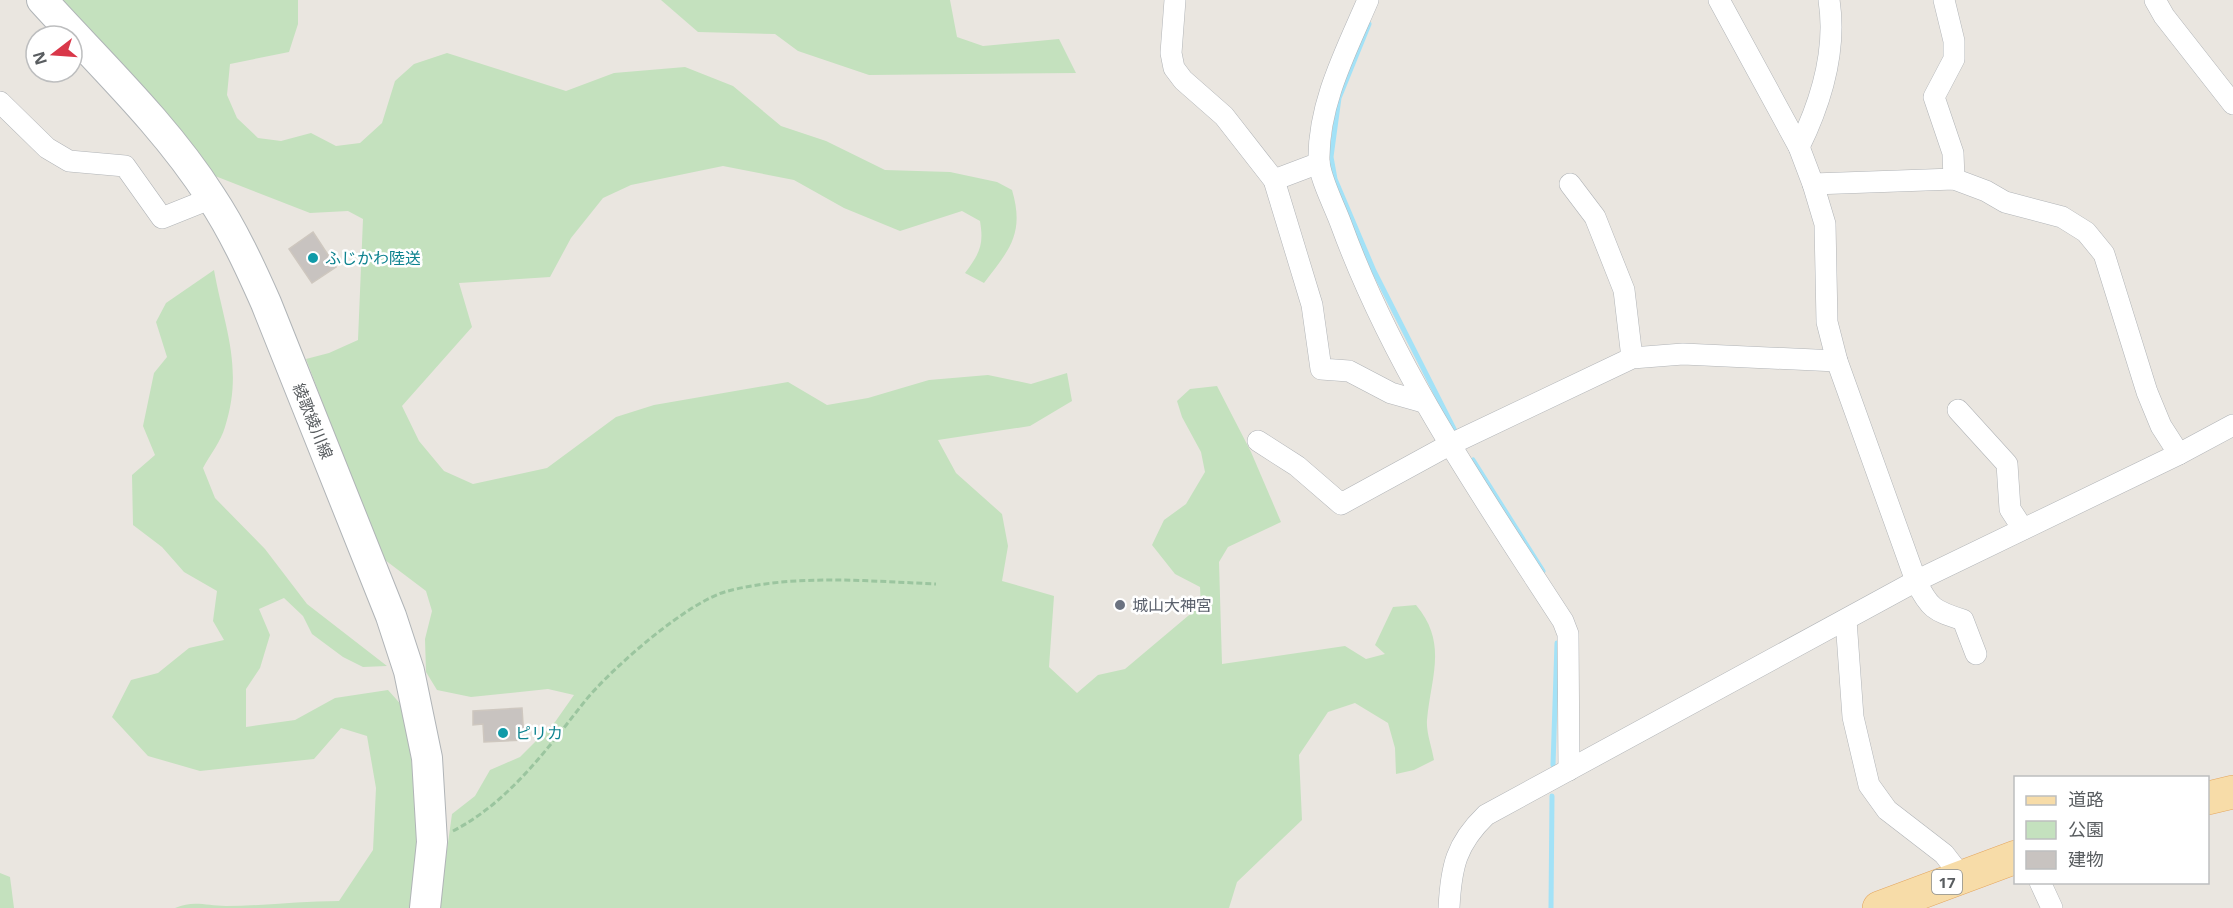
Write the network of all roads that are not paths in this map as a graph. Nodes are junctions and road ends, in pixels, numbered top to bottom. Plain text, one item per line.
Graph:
1 (42, 0) edge
2 (1175, 0) edge
3 (1368, 0) edge
4 (1719, 0) edge
5 (1829, 0) edge
6 (1944, 0) edge
7 (2155, 0) edge
8 (0, 102) edge
9 (2233, 104) edge
10 (1799, 147) junction
11 (1319, 163) junction
12 (1954, 179) junction
13 (1274, 180) junction
14 (1570, 184) dead end
15 (1813, 184) junction
16 (212, 198) junction
17 (1632, 358) junction
18 (1837, 361) junction
19 (1423, 402) junction
20 (1958, 410) dead end
21 (2233, 424) edge
22 (1258, 441) dead end
23 (1449, 445) junction
24 (2179, 454) junction
25 (2023, 529) junction
26 (1916, 581) junction
27 (1846, 620) junction
28 (1976, 654) dead end
29 (1569, 770) junction
30 (2233, 792) edge
31 (2209, 798) edge
32 (2014, 858) edge
33 (1961, 876) junction
34 (2041, 884) edge
35 (425, 908) edge
36 (1449, 908) edge
37 (1879, 908) edge
38 (2052, 908) edge

1 - 16 main road, 綾歌綾川線
2 - 13 street
3 - 11 street
4 - 10 street
5 - 10 street
6 - 12 street
7 - 9 street
8 - 16 street
10 - 15 street
11 - 13 street
11 - 19 street
12 - 15 street
12 - 24 street
13 - 19 street
14 - 17 street
15 - 18 street
16 - 35 main road, 綾歌綾川線
17 - 18 street
17 - 23 street
18 - 26 street
19 - 23 street
20 - 25 street
21 - 24 street
22 - 23 street
23 - 29 street
24 - 25 street
25 - 26 street
26 - 27 street
26 - 28 street
27 - 29 street
27 - 33 street
29 - 36 street
30 - 31 main road
32 - 33 main road, 17
33 - 37 main road, 17
34 - 38 street

